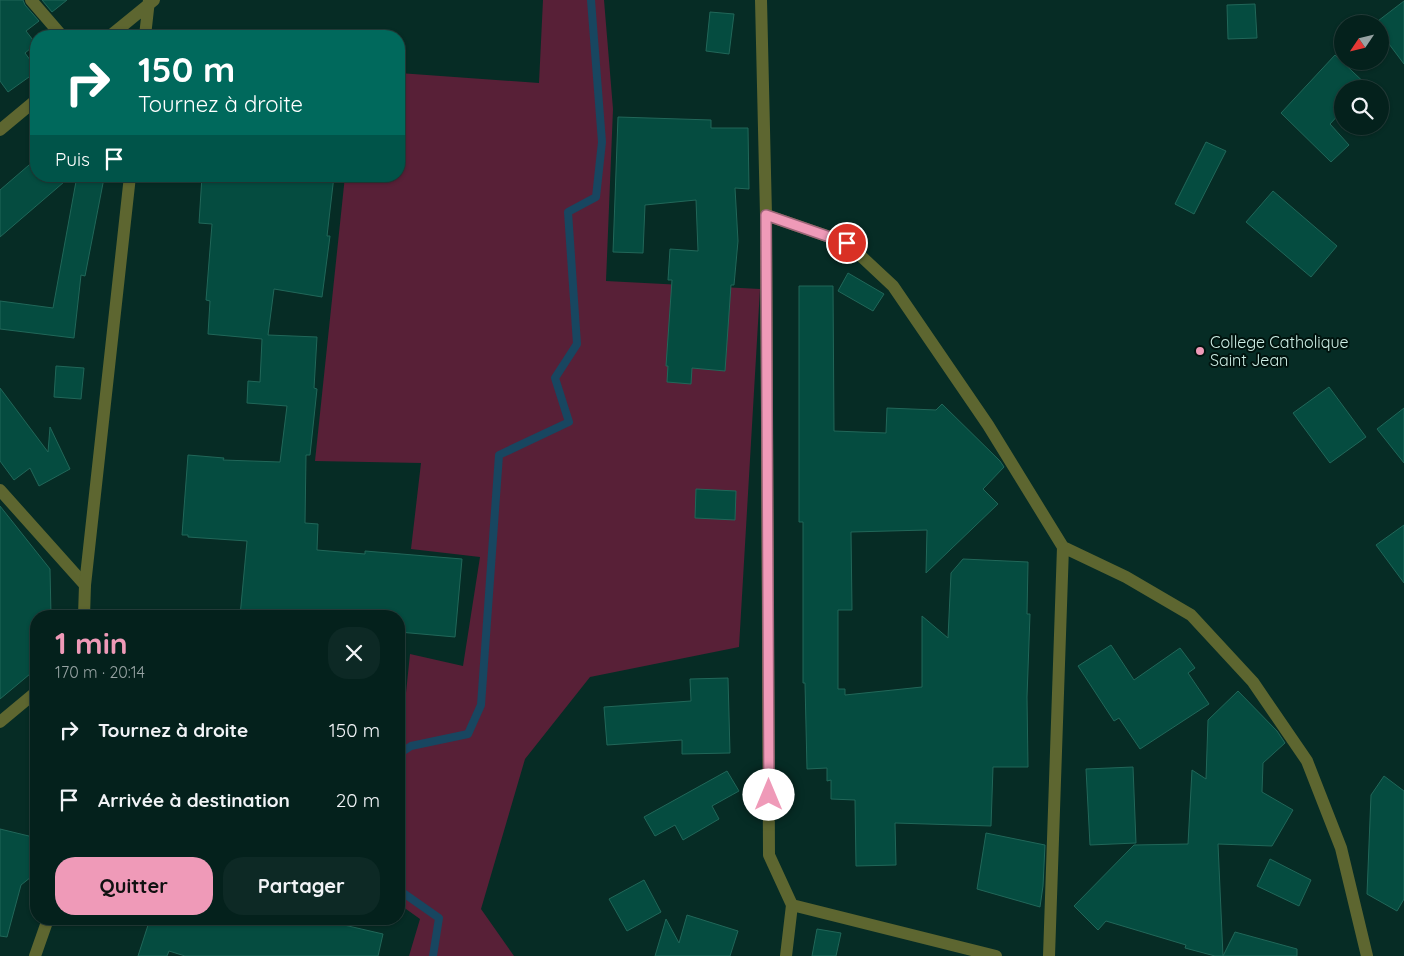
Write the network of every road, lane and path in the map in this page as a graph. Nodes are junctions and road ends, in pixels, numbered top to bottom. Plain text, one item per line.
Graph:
1 (31, 0) edge
2 (761, 0) edge
3 (151, 1) edge
4 (57, 30) edge
5 (117, 30) edge
6 (146, 30) edge
7 (30, 105) edge
8 (0, 130) edge
9 (129, 182) edge
10 (766, 215) junction
11 (0, 490) edge
12 (1062, 547) junction
13 (85, 585) junction
14 (84, 610) edge
15 (30, 697) edge
16 (0, 722) edge
17 (792, 904) junction
18 (46, 925) edge
19 (34, 956) edge
20 (786, 956) edge
21 (996, 956) edge
22 (1049, 956) edge
23 (1367, 956) edge

1 - 4 street
2 - 10 street
3 - 5 street
3 - 6 street
7 - 8 street
9 - 13 street
10 - 12 street
10 - 17 street
11 - 13 street
12 - 22 street
12 - 23 street
13 - 14 street
15 - 16 street
17 - 20 street
17 - 21 street
18 - 19 street

